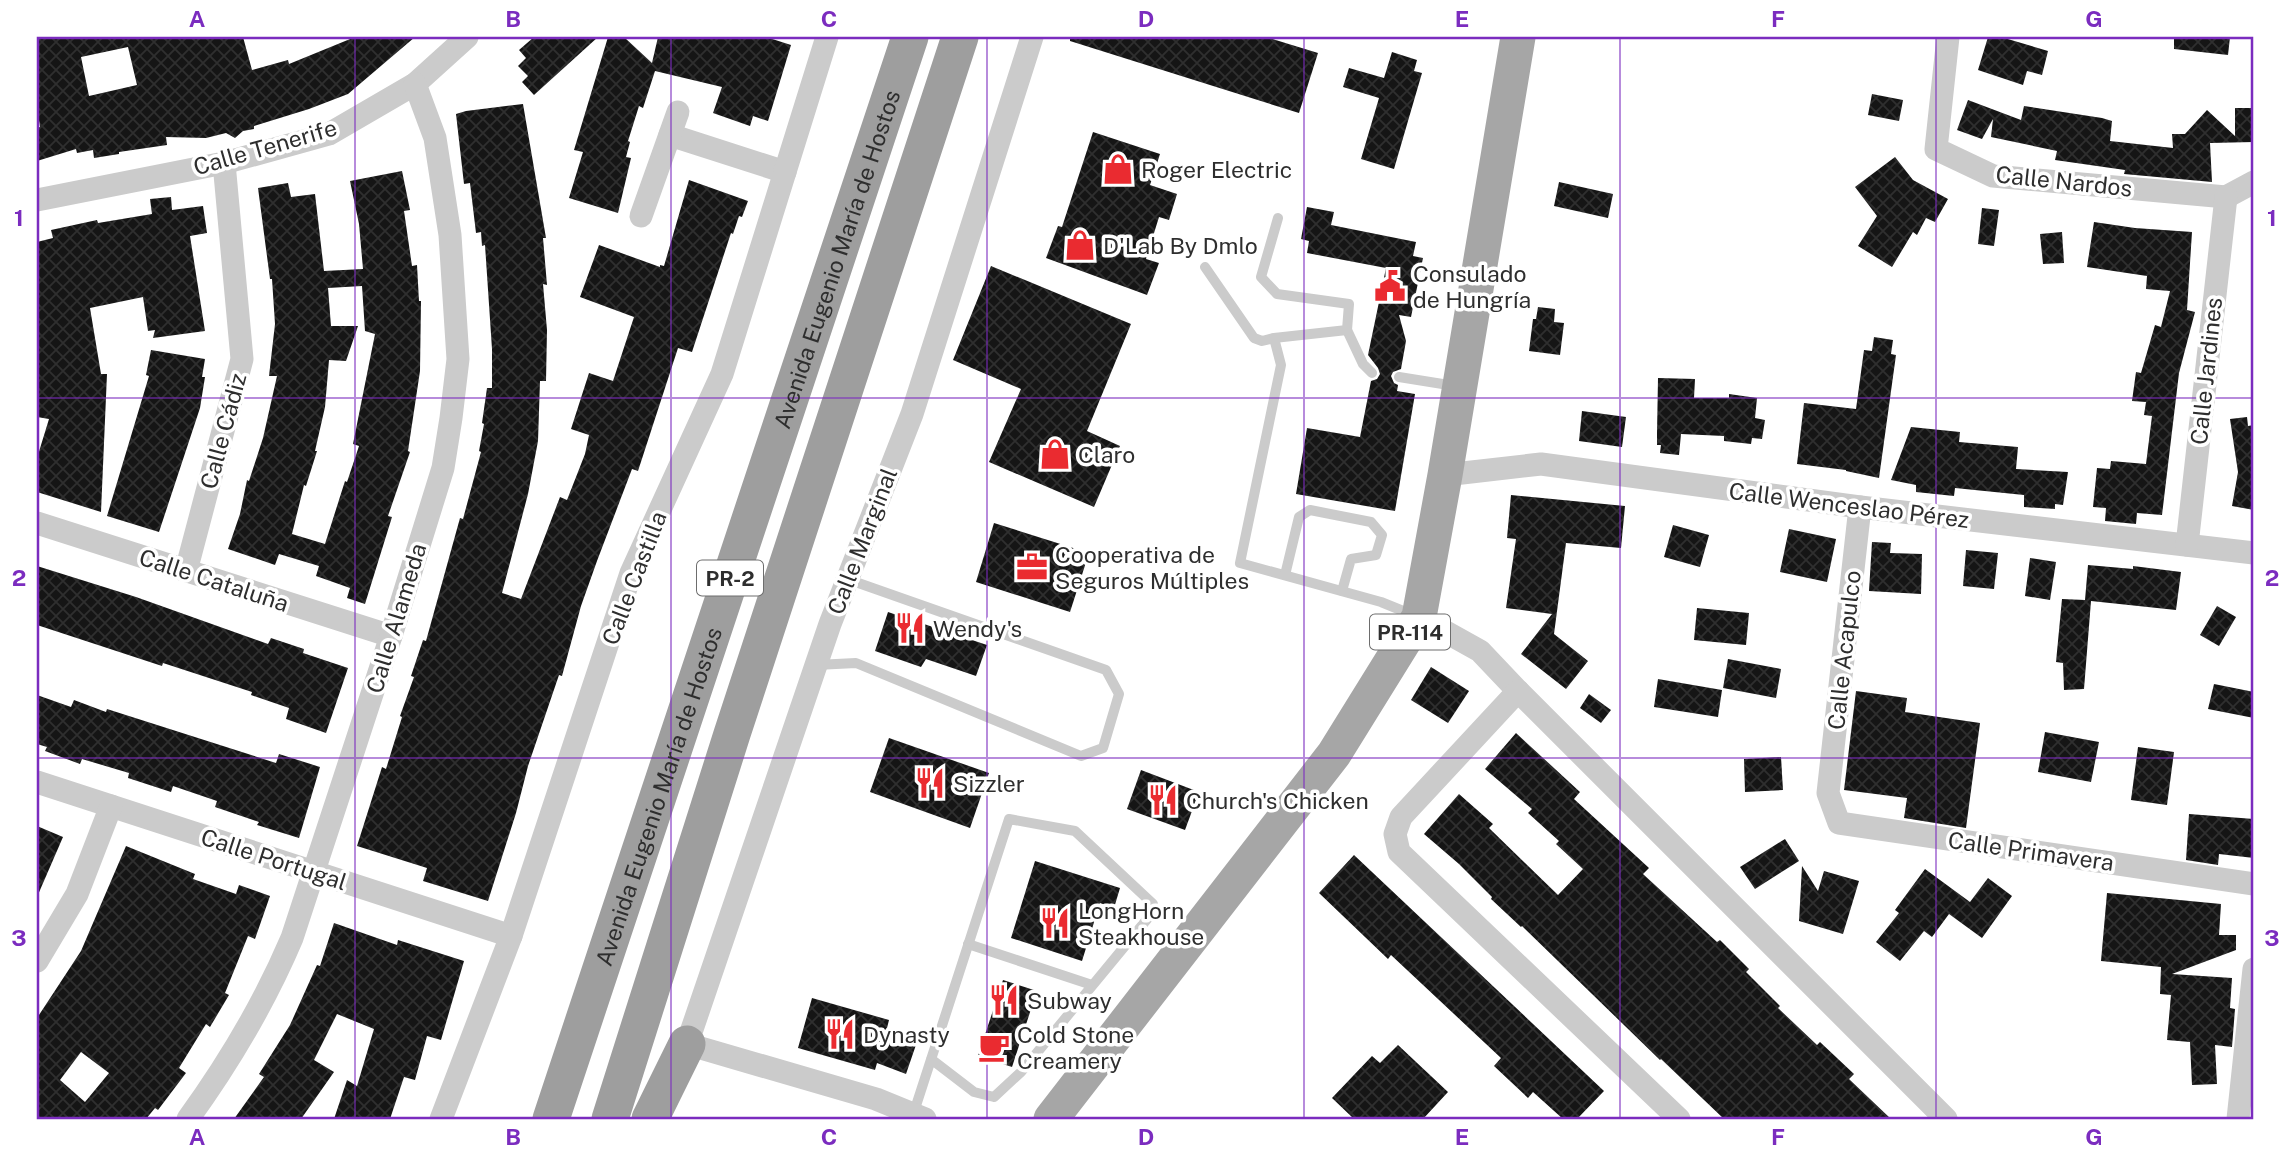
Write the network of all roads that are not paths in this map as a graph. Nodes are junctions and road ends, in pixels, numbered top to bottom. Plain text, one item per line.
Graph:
1 (467, 37) edge
2 (828, 37) edge
3 (910, 37) edge
4 (960, 37) edge
5 (1032, 37) edge
6 (1518, 37) edge
7 (1948, 37) edge
8 (415, 84) junction
9 (678, 112) dead end
10 (670, 135) junction
11 (224, 163) junction
12 (785, 172) junction
13 (2254, 182) edge
14 (2226, 197) junction
15 (37, 200) edge
16 (641, 216) dead end
17 (1278, 218) dead end
18 (1205, 267) dead end
19 (1347, 330) junction
20 (1275, 338) junction
21 (1373, 373) dead end
22 (1399, 377) dead end
23 (1460, 386) junction
24 (1445, 475) junction
25 (1860, 508) junction
26 (37, 523) edge
27 (2187, 545) junction
28 (2254, 553) edge
29 (186, 571) junction
30 (1285, 575) junction
31 (847, 579) junction
32 (1342, 591) junction
33 (1419, 617) junction
34 (391, 636) junction
35 (816, 665) junction
36 (1518, 691) junction
37 (37, 782) edge
38 (1828, 793) joint
39 (111, 806) junction
40 (314, 873) junction
41 (2254, 884) edge
42 (511, 936) junction
43 (968, 944) junction
44 (37, 961) edge
45 (2254, 970) edge
46 (1092, 985) junction
47 (687, 1044) junction
48 (931, 1059) junction
49 (919, 1117) edge
50 (188, 1119) edge
51 (441, 1119) edge
52 (551, 1119) edge
53 (610, 1119) edge
54 (650, 1119) edge
55 (1051, 1119) edge
56 (1679, 1119) edge
57 (1946, 1119) edge
58 (2238, 1119) edge

1 - 8 street, Calle Tenerife
2 - 12 street, Calle Castilla
3 - 52 highway, Avenida Eugenio María de Hostos / PR-2
4 - 53 highway, PR-2
5 - 31 street, Calle Marginal
6 - 23 main road, PR-114
7 - 14 street, Calle Nardos
8 - 11 street, Calle Tenerife
8 - 34 street, Calle Alameda
9 - 10 street
10 - 12 street
10 - 16 street
11 - 15 street, Calle Tenerife
11 - 29 street, Calle Cádiz
12 - 42 street, Calle Castilla
13 - 14 street
14 - 27 street, Calle Jardines
17 - 19 lane
18 - 20 lane
19 - 20 lane
19 - 21 lane
20 - 30 lane
22 - 23 lane
23 - 24 main road, PR-114
24 - 25 street, Calle Wenceslao Pérez
24 - 33 main road, PR-114
25 - 27 street, Calle Wenceslao Pérez
25 - 38 street, Calle Acapulco
26 - 29 street, Calle Cataluña
27 - 28 street, Calle Wenceslao Pérez
29 - 34 street, Calle Cataluña
30 - 32 lane
30 - 32 lane
31 - 35 street, Calle Marginal
31 - 35 lane
32 - 33 lane
33 - 36 street
33 - 55 main road, PR-114
34 - 40 street, Calle Alameda
35 - 47 street, Calle Marginal
36 - 56 street
36 - 57 street
37 - 39 street, Calle Portugal
38 - 41 street, Calle Primavera
39 - 40 street, Calle Portugal
39 - 44 street
40 - 42 street, Calle Portugal
40 - 50 street, Calle Alameda
42 - 51 street, Calle Castilla
43 - 46 lane
43 - 46 lane
43 - 48 lane
45 - 58 street
46 - 48 lane
47 - 49 street
47 - 54 highway
48 - 49 lane

